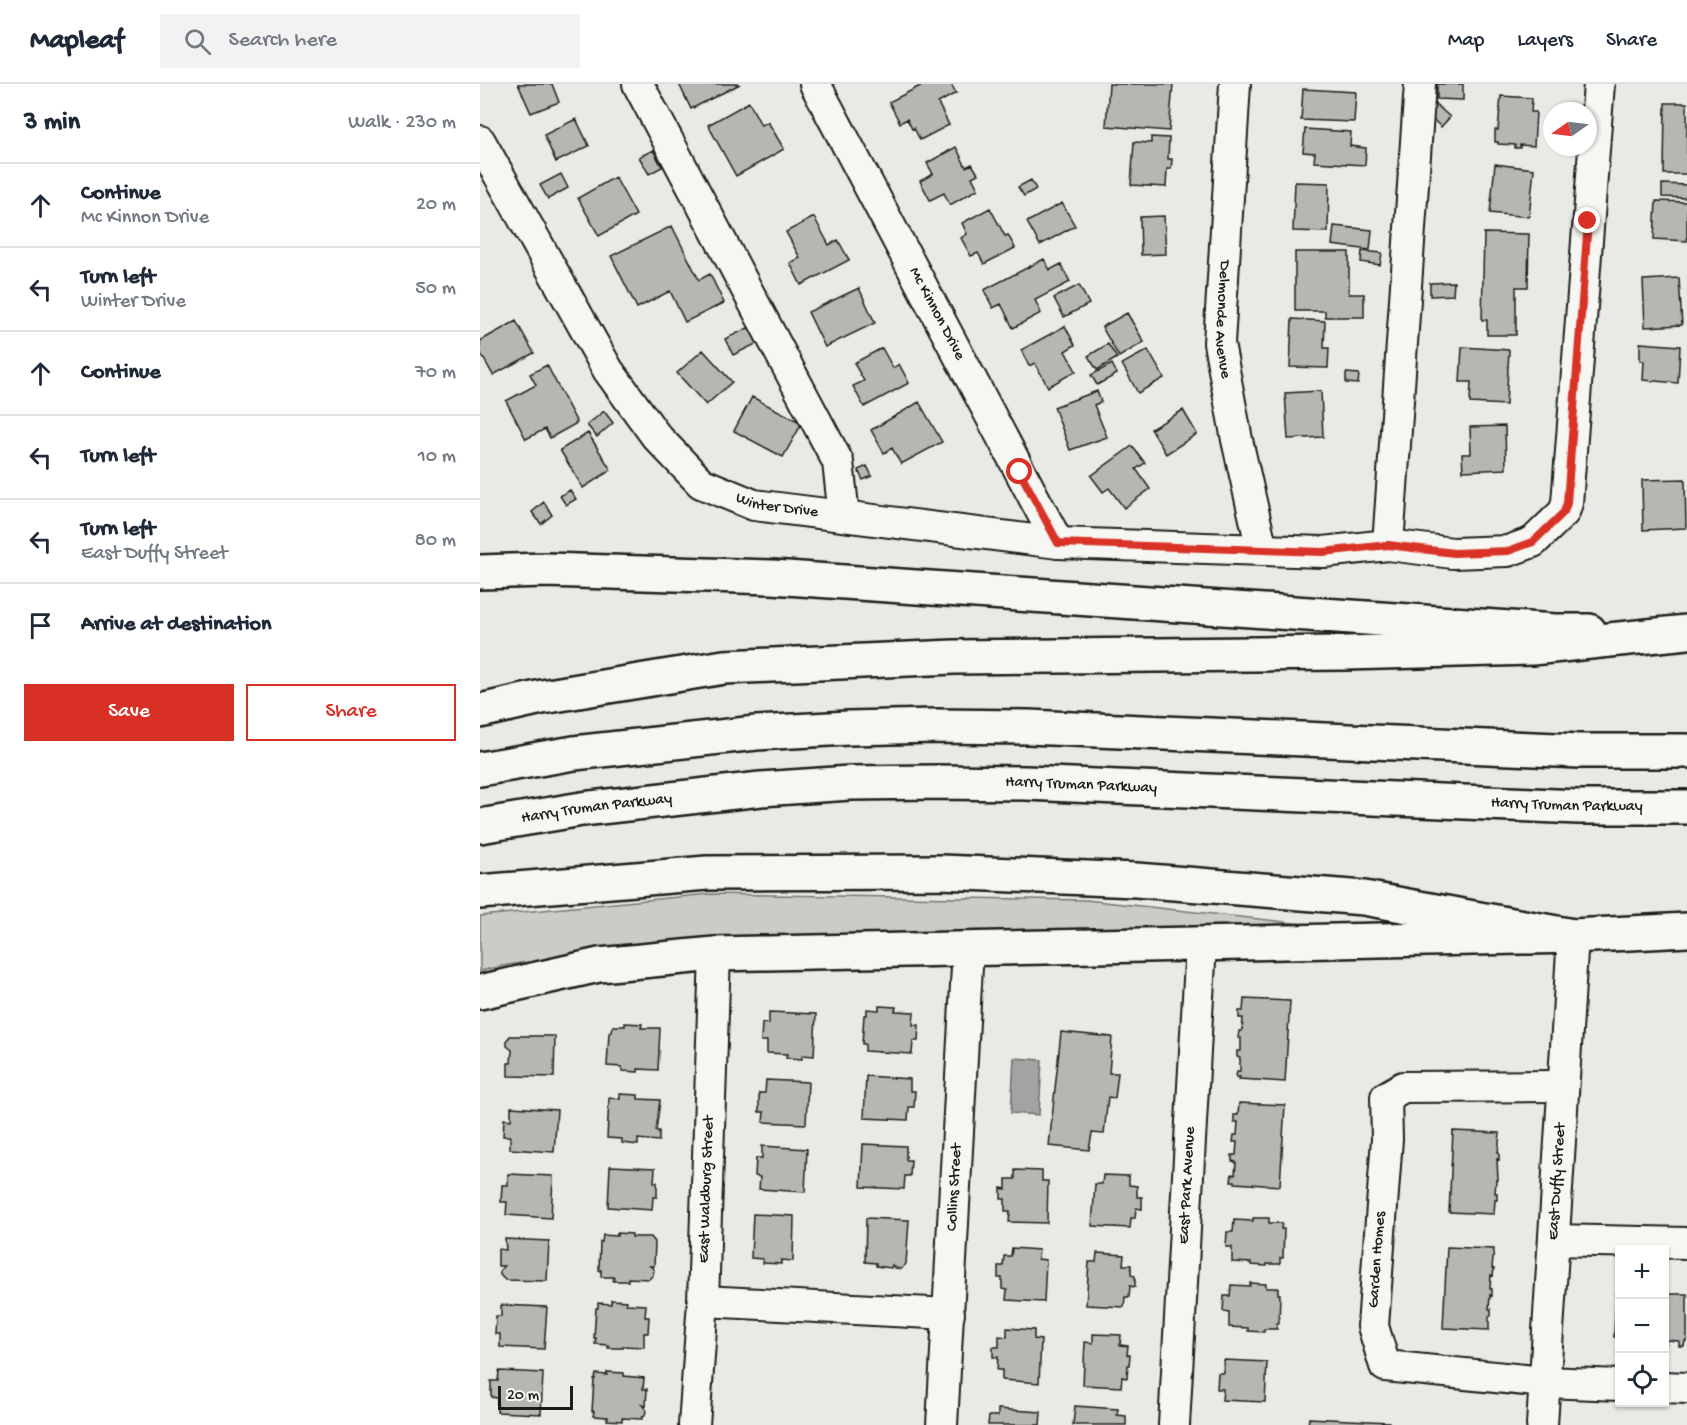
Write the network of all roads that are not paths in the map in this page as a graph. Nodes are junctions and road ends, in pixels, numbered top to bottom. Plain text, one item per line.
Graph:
1 (638, 84) edge
2 (815, 84) edge
3 (1235, 84) edge
4 (1420, 84) edge
5 (1599, 84) edge
6 (480, 141) edge
7 (844, 516) junction
8 (1058, 543) junction
9 (1388, 545) junction
10 (1262, 550) junction
11 (480, 572) edge
12 (1687, 632) edge
13 (480, 711) edge
14 (1687, 751) edge
15 (480, 769) edge
16 (1687, 807) edge
17 (480, 826) edge
18 (480, 892) edge
19 (1687, 930) edge
20 (1573, 936) junction
21 (1201, 944) junction
22 (968, 948) junction
23 (715, 954) junction
24 (480, 992) edge
25 (1563, 1086) junction
26 (1554, 1240) junction
27 (1687, 1243) edge
28 (703, 1301) junction
29 (949, 1314) junction
30 (1545, 1382) junction
31 (1615, 1385) edge
32 (1669, 1387) edge
33 (1687, 1388) edge
34 (694, 1425) edge
35 (942, 1425) edge
36 (1174, 1425) edge
37 (1542, 1425) edge

1 - 7 street
2 - 8 street, Mc Kinnon Drive
3 - 10 street, Delmonde Avenue
4 - 9 street
5 - 9 street, Winter Drive
6 - 7 street, Winter Drive
7 - 8 street, Winter Drive
8 - 10 street, Winter Drive
9 - 10 street, Winter Drive
11 - 12 main road
12 - 13 main road
14 - 15 main road
16 - 17 main road, Harry Truman Parkway
18 - 20 main road
19 - 20 main road
20 - 21 main road
20 - 25 street, East Duffy Street
21 - 22 main road
21 - 36 street, East Park Avenue
22 - 23 main road
22 - 29 street, Collins Street
23 - 24 main road
23 - 28 street, East Waldburg Street
25 - 26 street, East Duffy Street
25 - 30 street, Garden Homes
26 - 27 street
26 - 30 street, East Duffy Street
28 - 29 street
28 - 34 street, East Waldburg Street
29 - 35 street, Collins Street
30 - 31 street, Garden Homes
30 - 37 street, East Duffy Street
32 - 33 street

